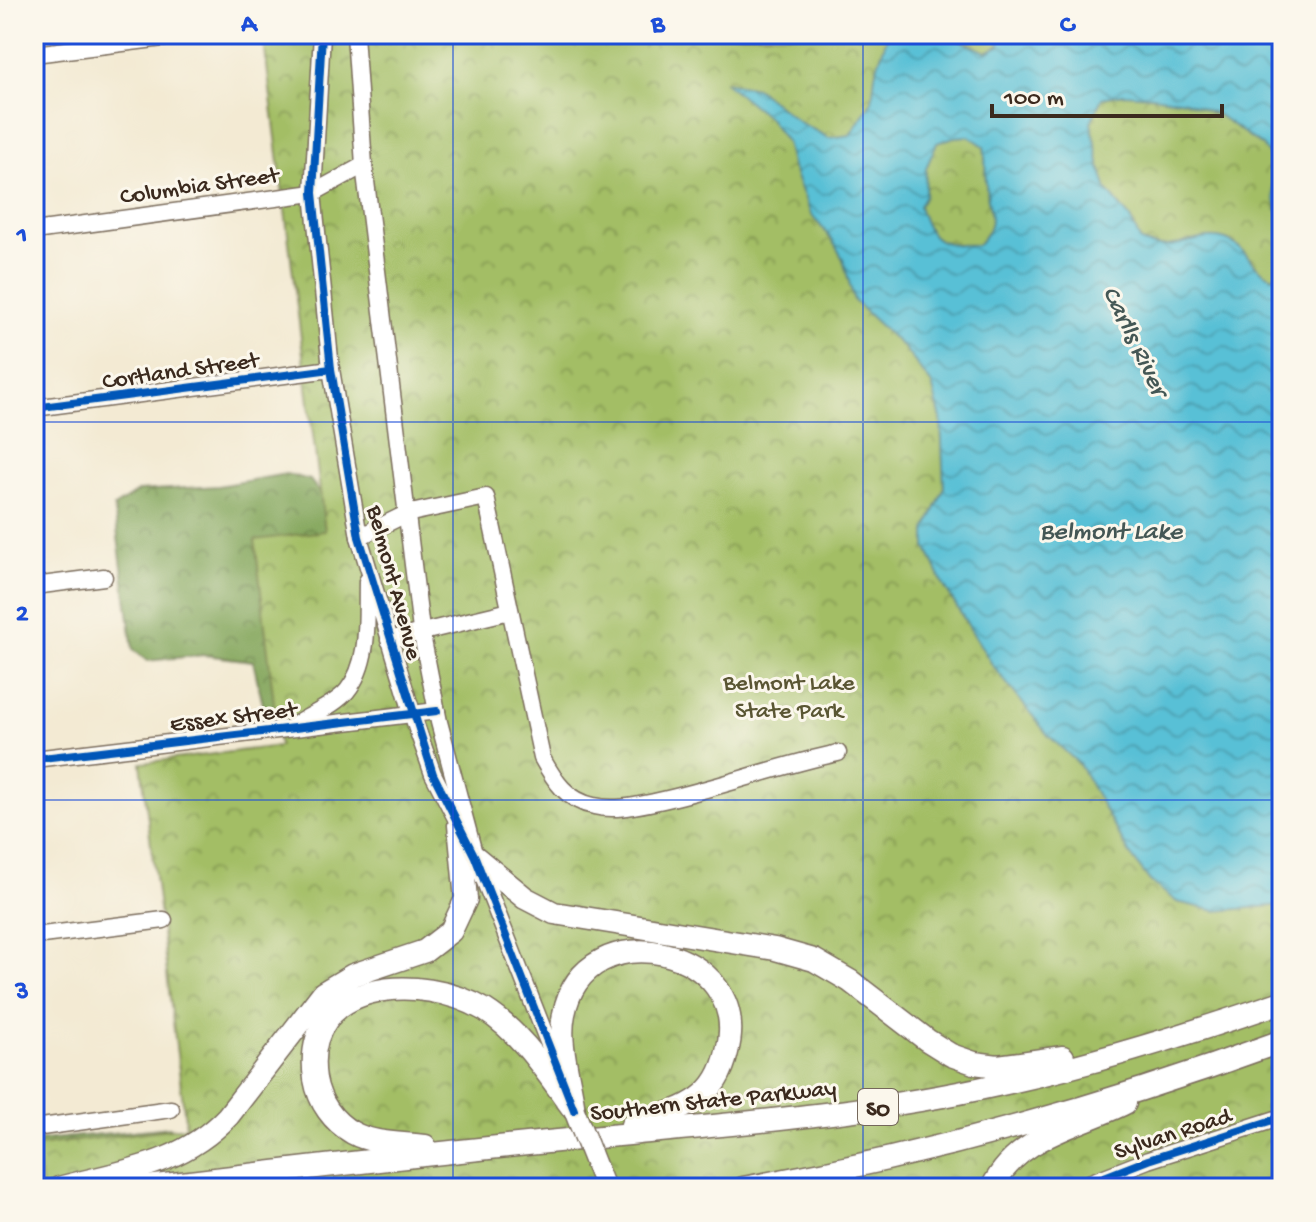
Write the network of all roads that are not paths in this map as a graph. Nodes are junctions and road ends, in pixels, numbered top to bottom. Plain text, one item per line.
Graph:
1 (195, 34) edge
2 (322, 34) edge
3 (355, 34) edge
4 (34, 54) edge
5 (364, 165) junction
6 (313, 193) junction
7 (34, 231) edge
8 (331, 369) junction
9 (34, 408) edge
10 (406, 514) junction
11 (359, 537) junction
12 (367, 567) junction
13 (104, 577) dead end
14 (34, 586) edge
15 (510, 611) junction
16 (421, 630) junction
17 (389, 640) junction
18 (437, 711) junction
19 (413, 714) junction
20 (290, 728) junction
21 (838, 753) dead end
22 (34, 759) edge
23 (459, 825) junction
24 (475, 857) junction
25 (164, 920) dead end
26 (34, 936) edge
27 (1282, 1002) edge
28 (1282, 1041) edge
29 (1154, 1044) junction
30 (1180, 1076) junction
31 (171, 1109) dead end
32 (574, 1110) junction
33 (1282, 1117) edge
34 (34, 1128) edge
35 (596, 1137) junction
36 (458, 1150) junction
37 (59, 1188) edge
38 (138, 1188) edge
39 (605, 1188) edge
40 (743, 1188) edge
41 (992, 1188) edge
42 (1076, 1188) edge

1 - 4 street
2 - 6 street, Belmont Avenue
3 - 5 street, Belmont Avenue
5 - 6 street, Columbia Street
5 - 10 street, Belmont Avenue
6 - 7 street, Columbia Street
6 - 8 street, Belmont Avenue
8 - 9 street, Cortland Street
8 - 11 street, Belmont Avenue
10 - 11 street
10 - 15 street
10 - 16 street, Belmont Avenue
11 - 12 street, Belmont Avenue
12 - 17 street, Belmont Avenue
12 - 20 street
13 - 14 street
15 - 16 street
15 - 21 street
16 - 17 street
16 - 18 street, Belmont Avenue
17 - 19 street, Belmont Avenue
18 - 19 street, Essex Street
18 - 24 street, Belmont Avenue
19 - 20 street, Essex Street
19 - 23 street, Belmont Avenue
20 - 22 street, Essex Street
23 - 24 street, Belmont Avenue
23 - 37 highway
24 - 29 highway
24 - 32 street, Belmont Avenue
25 - 26 street
27 - 29 highway, Southern State Parkway / SO
28 - 30 highway, SO
29 - 35 highway, Southern State Parkway / SO
30 - 40 highway, SO
30 - 41 highway
31 - 34 street
32 - 35 highway
32 - 36 highway
32 - 39 main road, Belmont Avenue, bridge
33 - 42 street, Sylvan Road
35 - 36 highway, Southern State Parkway / SO
36 - 38 highway, Southern State Parkway / SO

